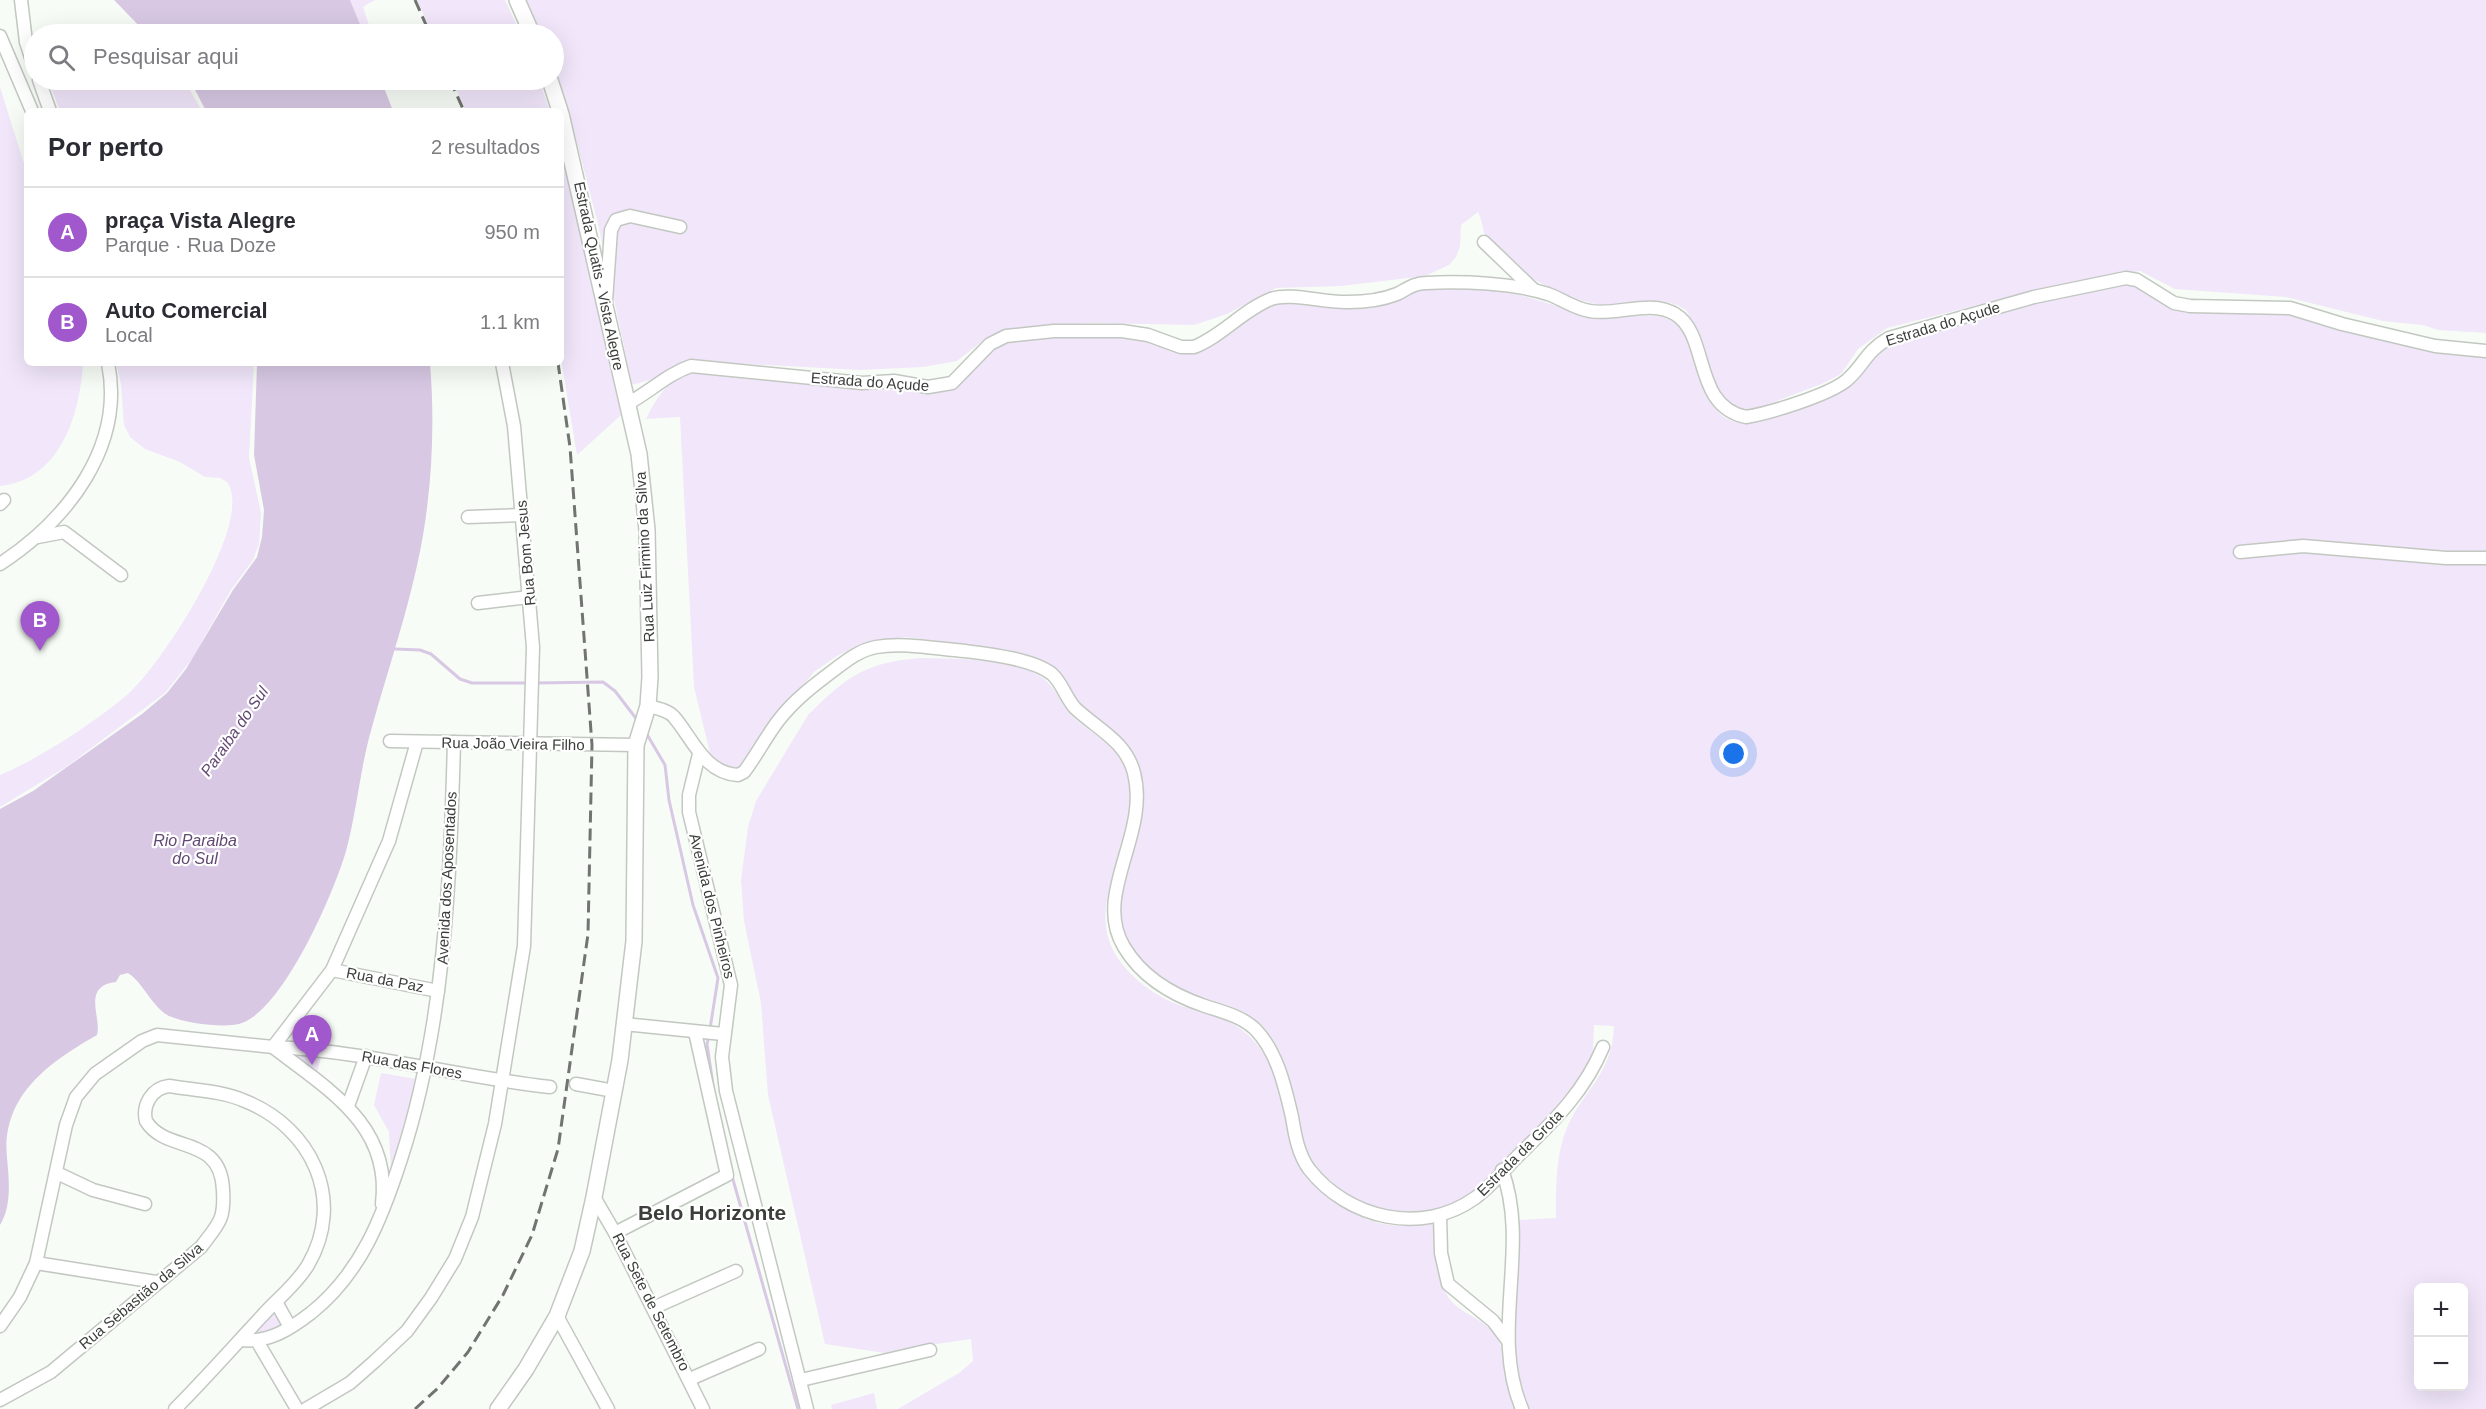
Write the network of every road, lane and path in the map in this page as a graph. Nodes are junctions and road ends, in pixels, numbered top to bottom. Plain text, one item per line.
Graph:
1 (21, 0) edge
2 (517, 0) edge
3 (528, 24) edge
4 (24, 25) edge
5 (0, 36) edge
6 (43, 90) edge
7 (553, 90) edge
8 (31, 108) edge
9 (49, 108) edge
10 (559, 108) edge
11 (564, 126) edge
12 (680, 227) dead end
13 (1484, 243) dead end
14 (1534, 290) junction
15 (606, 302) junction
16 (2486, 351) edge
17 (108, 366) edge
18 (503, 366) edge
19 (627, 404) junction
20 (522, 515) junction
21 (468, 517) dead end
22 (30, 543) junction
23 (2240, 552) dead end
24 (2486, 558) edge
25 (1, 562) edge
26 (121, 575) dead end
27 (529, 597) junction
28 (478, 603) dead end
29 (647, 709) junction
30 (390, 741) dead end
31 (417, 742) junction
32 (454, 742) junction
33 (636, 743) junction
34 (530, 744) junction
35 (699, 754) junction
36 (332, 970) junction
37 (438, 991) junction
38 (624, 1024) junction
39 (699, 1032) junction
40 (720, 1034) junction
41 (273, 1047) junction
42 (1603, 1047) dead end
43 (366, 1056) junction
44 (427, 1066) junction
45 (502, 1082) junction
46 (576, 1084) dead end
47 (550, 1087) dead end
48 (614, 1091) junction
49 (348, 1106) junction
50 (1502, 1170) junction
51 (57, 1173) junction
52 (594, 1197) junction
53 (145, 1203) dead end
54 (1440, 1215) junction
55 (379, 1222) junction
56 (615, 1233) junction
57 (36, 1263) junction
58 (736, 1271) dead end
59 (156, 1282) junction
60 (276, 1302) junction
61 (653, 1308) junction
62 (557, 1316) junction
63 (0, 1326) edge
64 (290, 1328) junction
65 (241, 1340) junction
66 (257, 1341) junction
67 (1508, 1341) junction
68 (759, 1349) dead end
69 (930, 1350) dead end
70 (690, 1379) junction
71 (801, 1380) junction
72 (0, 1400) edge
73 (175, 1409) edge
74 (297, 1409) edge
75 (306, 1409) edge
76 (498, 1409) edge
77 (608, 1409) edge
78 (703, 1409) edge
79 (807, 1409) edge
80 (1522, 1409) edge

1 - 4 street
2 - 3 street
5 - 8 street
6 - 9 street
7 - 10 street, Estrada Quatis - Vista Alegre
11 - 15 street, Estrada Quatis - Vista Alegre
12 - 15 street
13 - 14 street
14 - 16 street, Estrada do Açude
14 - 19 street, Estrada do Açude
15 - 19 street, Estrada Quatis - Vista Alegre
17 - 22 street
18 - 20 street, Rua Bom Jesus
19 - 29 street, Rua Luiz Firmino da Silva
20 - 21 street
20 - 27 street, Rua Bom Jesus
22 - 25 street
22 - 26 street
23 - 24 street
27 - 28 street
27 - 34 street, Rua Bom Jesus
29 - 33 street, Rua Luiz Firmino da Silva
29 - 35 street
30 - 31 street, Rua João Vieira Filho
31 - 32 street, Rua João Vieira Filho
31 - 36 street
32 - 34 street, Rua João Vieira Filho
32 - 37 street, Avenida dos Aposentados
33 - 34 street, Rua João Vieira Filho
33 - 38 street, Rua Luiz Firmino da Silva
34 - 45 street, Rua Bom Jesus
35 - 40 street, Avenida dos Pinheiros
35 - 54 street, Estrada da Grota
36 - 37 street, Rua da Paz
36 - 41 street
37 - 44 street, Avenida dos Aposentados
38 - 39 street
38 - 48 street, Rua Luiz Firmino da Silva
39 - 40 street
39 - 56 street
40 - 71 street, Avenida dos Pinheiros
41 - 43 street, Rua das Flores
41 - 49 street
41 - 51 street, Rua das Flores
42 - 50 street, Estrada da Grota
43 - 44 street, Rua das Flores
43 - 49 street
44 - 45 street, Rua das Flores
44 - 55 street, Avenida dos Aposentados
45 - 47 street, Rua das Flores
45 - 75 street, Rua Bom Jesus
46 - 48 street
48 - 52 street, Rua Luiz Firmino da Silva
49 - 55 street
50 - 54 street, Estrada da Grota
50 - 67 street
51 - 53 street
51 - 57 street, Rua das Flores
52 - 56 street, Rua Sete de Setembro
52 - 62 street, Rua Luiz Firmino da Silva
54 - 67 street
55 - 64 street, Avenida dos Aposentados
56 - 61 street, Rua Sete de Setembro
57 - 59 street
57 - 63 street, Rua das Flores
58 - 61 street
59 - 60 street, Rua Sebastião da Silva
59 - 72 street, Rua Sebastião da Silva
60 - 64 street
60 - 65 street, Rua Sebastião da Silva
61 - 70 street, Rua Sete de Setembro
62 - 76 street, Rua Luiz Firmino da Silva
62 - 77 street
64 - 66 street, Avenida dos Aposentados
65 - 66 street, Avenida dos Aposentados
65 - 73 street
66 - 74 street
67 - 80 street
68 - 70 street
69 - 71 street
70 - 78 street, Rua Sete de Setembro
71 - 79 street, Avenida dos Pinheiros

